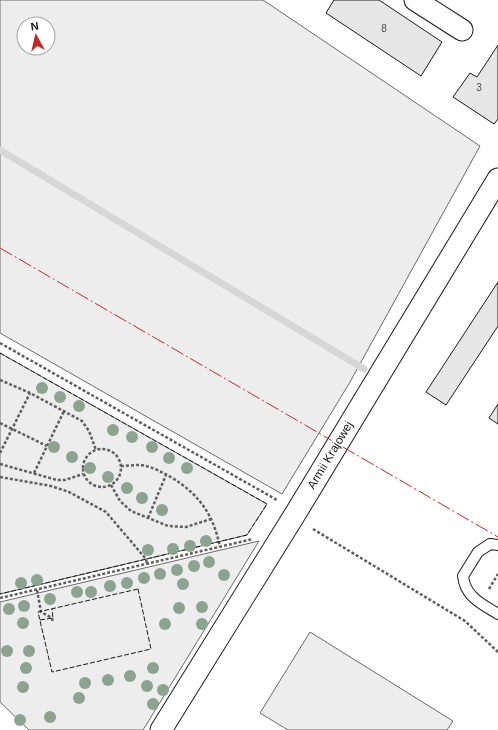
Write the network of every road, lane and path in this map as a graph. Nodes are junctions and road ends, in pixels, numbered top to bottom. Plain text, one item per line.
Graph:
1 (415, 0) edge
2 (462, 30) dead end
3 (498, 180) edge
4 (1, 344) edge
5 (0, 348) edge
6 (0, 380) edge
7 (30, 393) junction
8 (64, 411) junction
9 (0, 423) edge
10 (12, 429) junction
11 (47, 446) junction
12 (96, 450) junction
13 (0, 453) edge
14 (0, 464) edge
15 (121, 466) junction
16 (34, 473) junction
17 (83, 474) junction
18 (166, 475) junction
19 (0, 477) edge
20 (111, 485) junction
21 (148, 518) junction
22 (302, 518) junction
23 (211, 519) junction
24 (257, 542) dead end
25 (498, 545) edge
26 (220, 547) junction
27 (147, 564) junction
28 (498, 574) edge
29 (497, 579) edge
30 (37, 590) junction
31 (487, 592) dead end
32 (0, 598) edge
33 (498, 614) edge
34 (54, 623) dead end
35 (498, 652) edge
36 (161, 730) edge

1 - 2 street
3 - 22 street, Armii Krajowej
4 - 5 path
4 - 22 path
6 - 7 path
7 - 8 path
7 - 10 path
8 - 11 path
8 - 12 path
9 - 10 path
10 - 11 path
10 - 13 path
11 - 16 path
12 - 15 path
12 - 17 path
14 - 16 path
15 - 18 path
15 - 20 path
16 - 17 path
17 - 20 path
18 - 21 path
18 - 23 path
19 - 27 path
20 - 21 path
21 - 23 path
22 - 35 path
22 - 36 street, Armii Krajowej
23 - 26 path
24 - 26 path
25 - 33 lane
26 - 27 path
27 - 30 path
28 - 29 path
29 - 31 path
30 - 32 path
30 - 34 path

